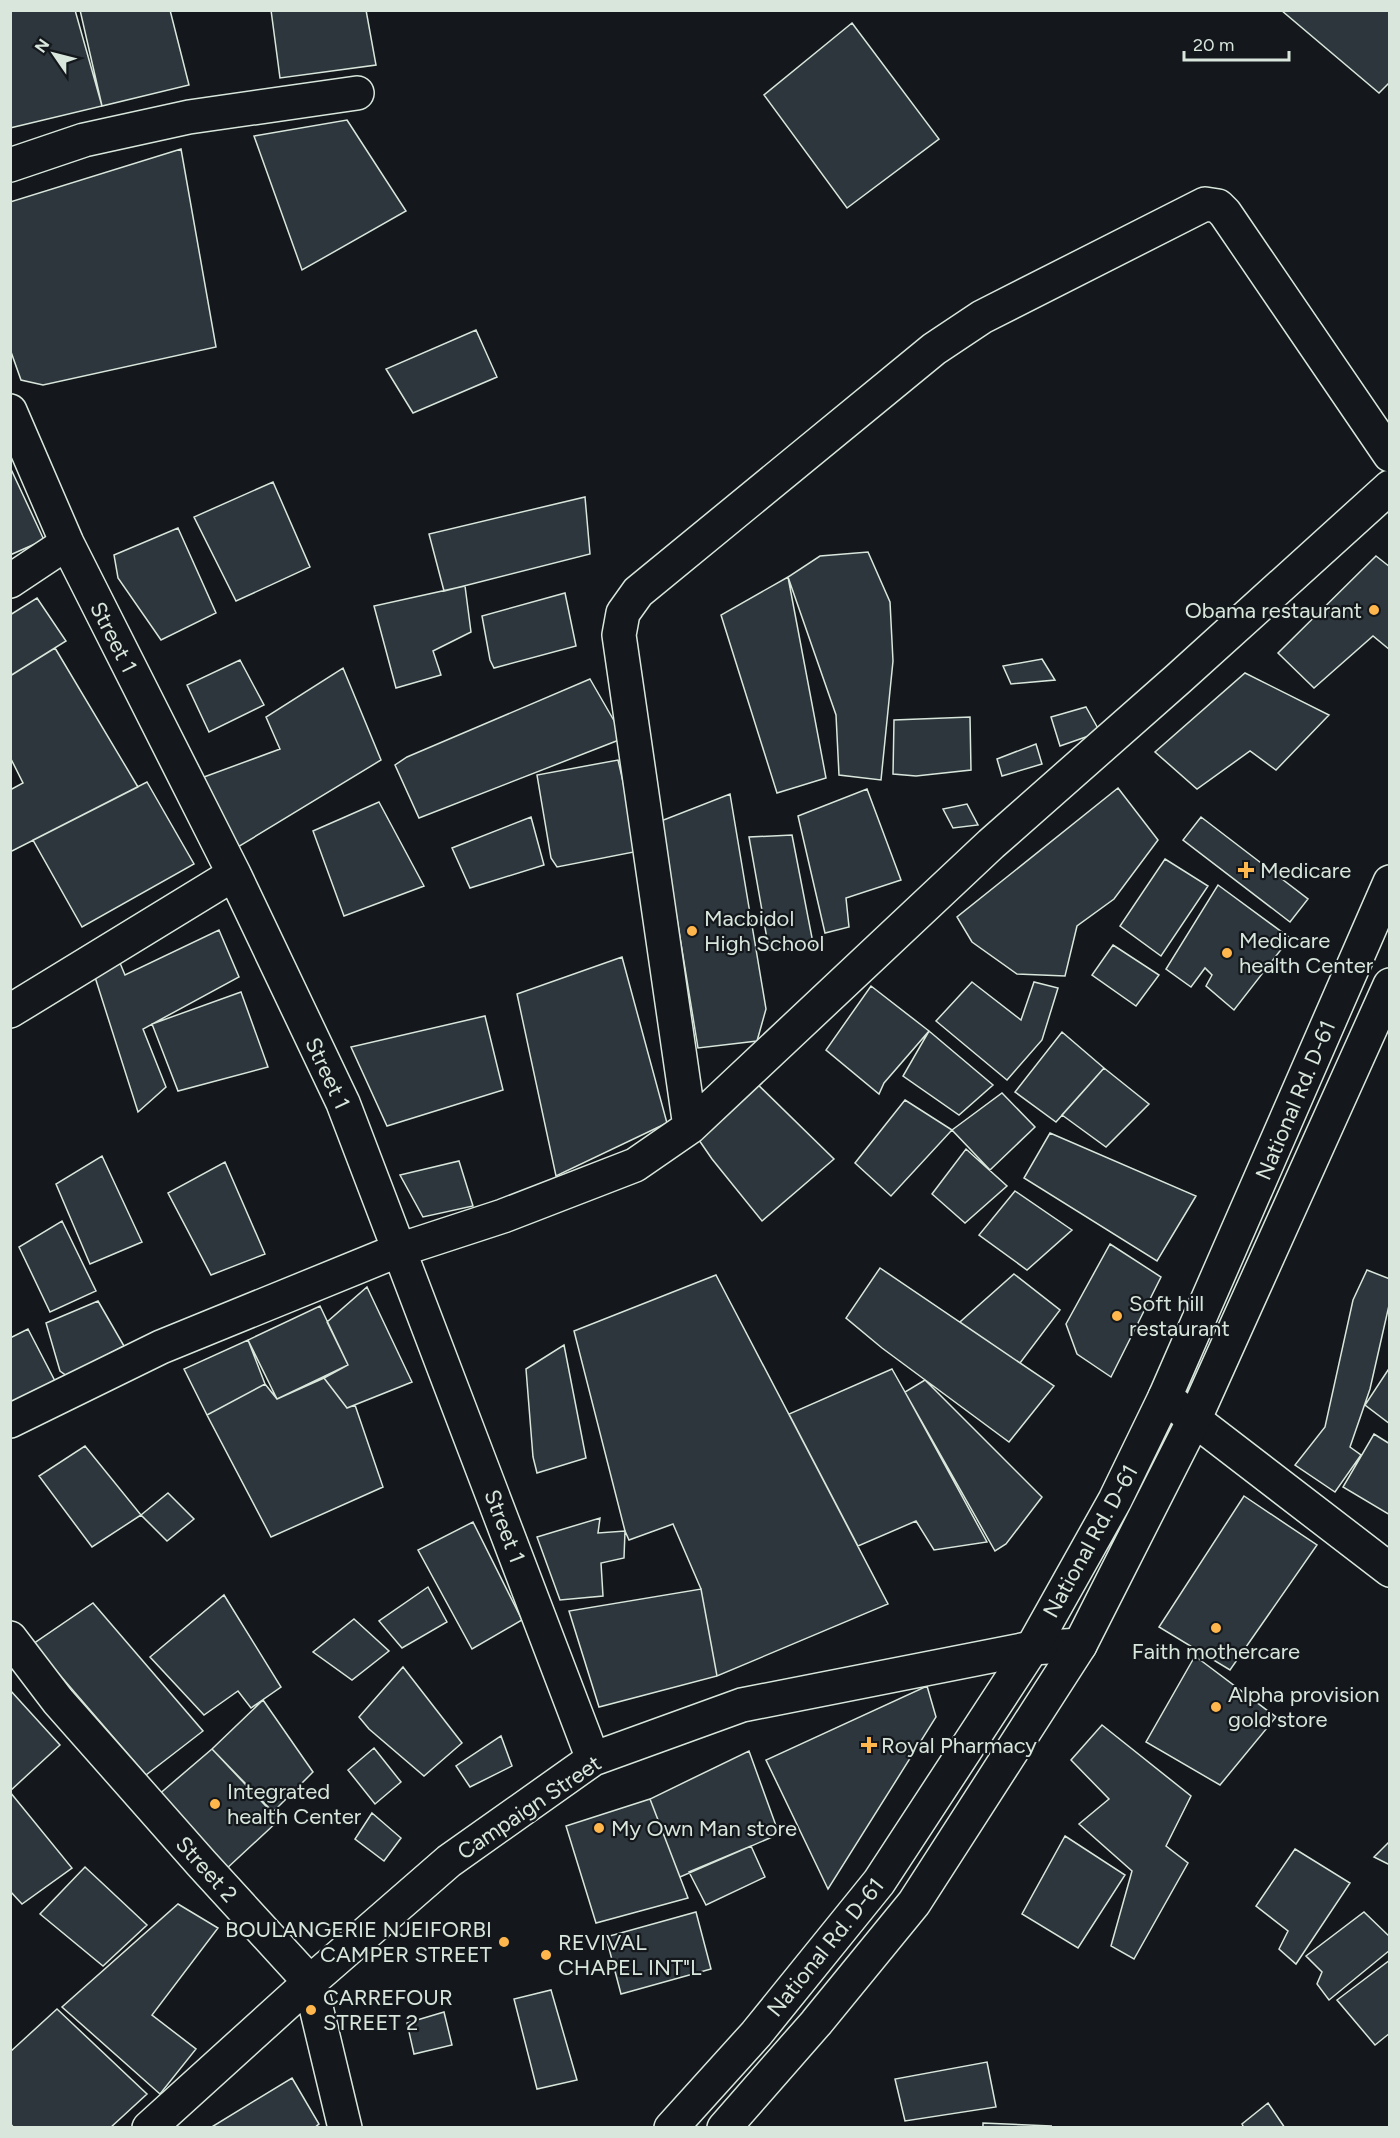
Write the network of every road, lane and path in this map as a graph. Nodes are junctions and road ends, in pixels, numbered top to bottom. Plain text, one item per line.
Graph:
1 (357, 93) dead end
2 (10, 165) edge
3 (10, 411) edge
4 (1389, 455) edge
5 (1389, 487) edge
6 (67, 543) junction
7 (10, 581) edge
8 (234, 874) junction
9 (1389, 882) edge
10 (1389, 985) edge
11 (10, 1011) edge
12 (690, 1126) junction
13 (399, 1250) junction
14 (1165, 1397) junction
15 (1194, 1420) junction
16 (10, 1421) edge
17 (1389, 1570) edge
18 (10, 1638) edge
19 (1080, 1645) junction
20 (1032, 1648) junction
21 (593, 1758) junction
22 (310, 1982) junction
23 (150, 2127) edge
24 (345, 2127) edge
25 (671, 2127) edge
26 (724, 2127) edge

1 - 2 main road
3 - 6 main road, Street 1
4 - 12 main road
5 - 12 main road
6 - 7 main road
6 - 8 main road, Street 1
8 - 11 main road
8 - 13 main road, Street 1
9 - 14 main road, National Rd. D-61
10 - 15 main road, National Rd. D-61
12 - 13 main road
13 - 16 main road
13 - 21 main road, Street 1
14 - 15 main road
14 - 20 main road, National Rd. D-61
15 - 17 main road
15 - 19 main road, National Rd. D-61
18 - 22 main road, Street 2
19 - 20 main road, Campaign Street
19 - 26 main road, National Rd. D-61
20 - 21 main road, Campaign Street
20 - 25 main road, National Rd. D-61
21 - 22 main road, Campaign Street
22 - 23 main road, Campaign Street
22 - 24 main road, Street 2

